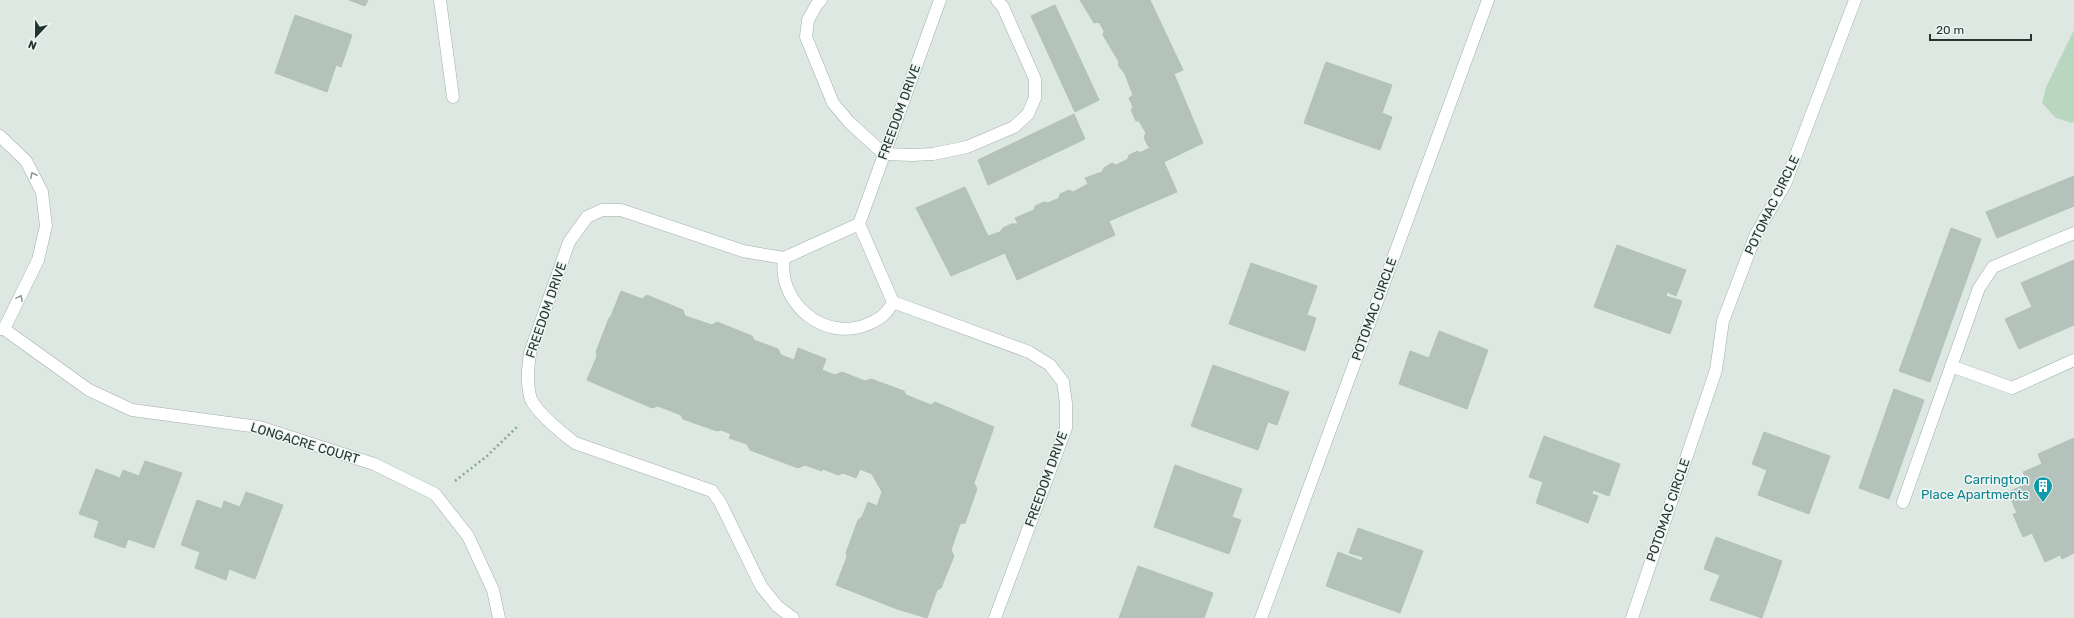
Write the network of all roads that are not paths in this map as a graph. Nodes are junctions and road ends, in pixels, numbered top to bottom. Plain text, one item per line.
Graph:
1 (440, 0) edge
2 (821, 0) edge
3 (940, 0) edge
4 (997, 0) edge
5 (1488, 0) edge
6 (1855, 0) edge
7 (453, 97) dead end
8 (0, 136) edge
9 (884, 154) junction
10 (858, 224) junction
11 (2074, 233) edge
12 (784, 258) junction
13 (893, 302) junction
14 (2, 329) edge
15 (2074, 360) edge
16 (1951, 366) junction
17 (1902, 502) dead end
18 (499, 618) edge
19 (793, 618) edge
20 (995, 618) edge
21 (1261, 618) edge
22 (1632, 618) edge

1 - 7 street
2 - 9 street
3 - 9 street, FREEDOM DRIVE
4 - 9 street
5 - 21 street, POTOMAC CIRCLE
6 - 22 street, POTOMAC CIRCLE
14 -> 8 street, LONGACRE COURT
9 - 10 street, FREEDOM DRIVE
10 - 12 street
10 - 13 street
11 - 16 street
12 - 13 street
12 - 19 street, FREEDOM DRIVE
13 - 20 street, FREEDOM DRIVE
14 - 18 street, LONGACRE COURT
15 - 16 street
16 - 17 street

